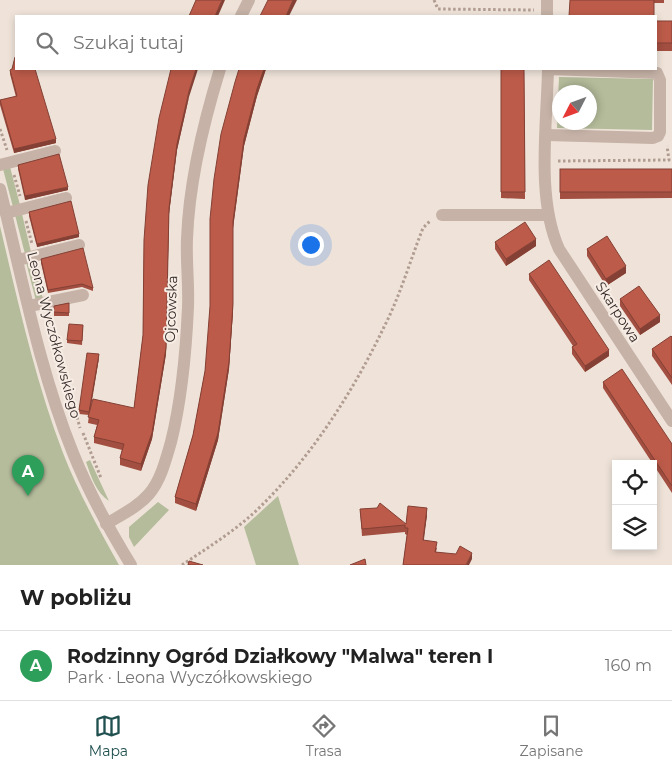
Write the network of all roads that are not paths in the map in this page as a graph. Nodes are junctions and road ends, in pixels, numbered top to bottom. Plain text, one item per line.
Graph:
1 (249, 0) edge
2 (242, 15) edge
3 (220, 70) edge
4 (548, 70) edge
5 (575, 70) edge
6 (546, 136) junction
7 (55, 151) dead end
8 (0, 165) edge
9 (0, 189) edge
10 (66, 198) dead end
11 (6, 213) junction
12 (442, 215) road end
13 (547, 215) junction
14 (79, 245) dead end
15 (18, 260) junction
16 (83, 295) dead end
17 (29, 306) junction
18 (672, 421) edge
19 (106, 524) junction
20 (131, 565) edge

1 - 2 street
3 - 19 street, Ojcowska
4 - 6 street, Skarpowa
5 - 6 street
6 - 13 street, Skarpowa
7 - 8 street
9 - 11 street, Leona Wyczółkowskiego
10 - 11 street
11 - 15 street, Leona Wyczółkowskiego
12 - 13 street
13 - 18 street, Skarpowa
14 - 15 street
15 - 17 street, Leona Wyczółkowskiego
16 - 17 street
17 - 19 street, Leona Wyczółkowskiego
19 - 20 street, Leona Wyczółkowskiego

